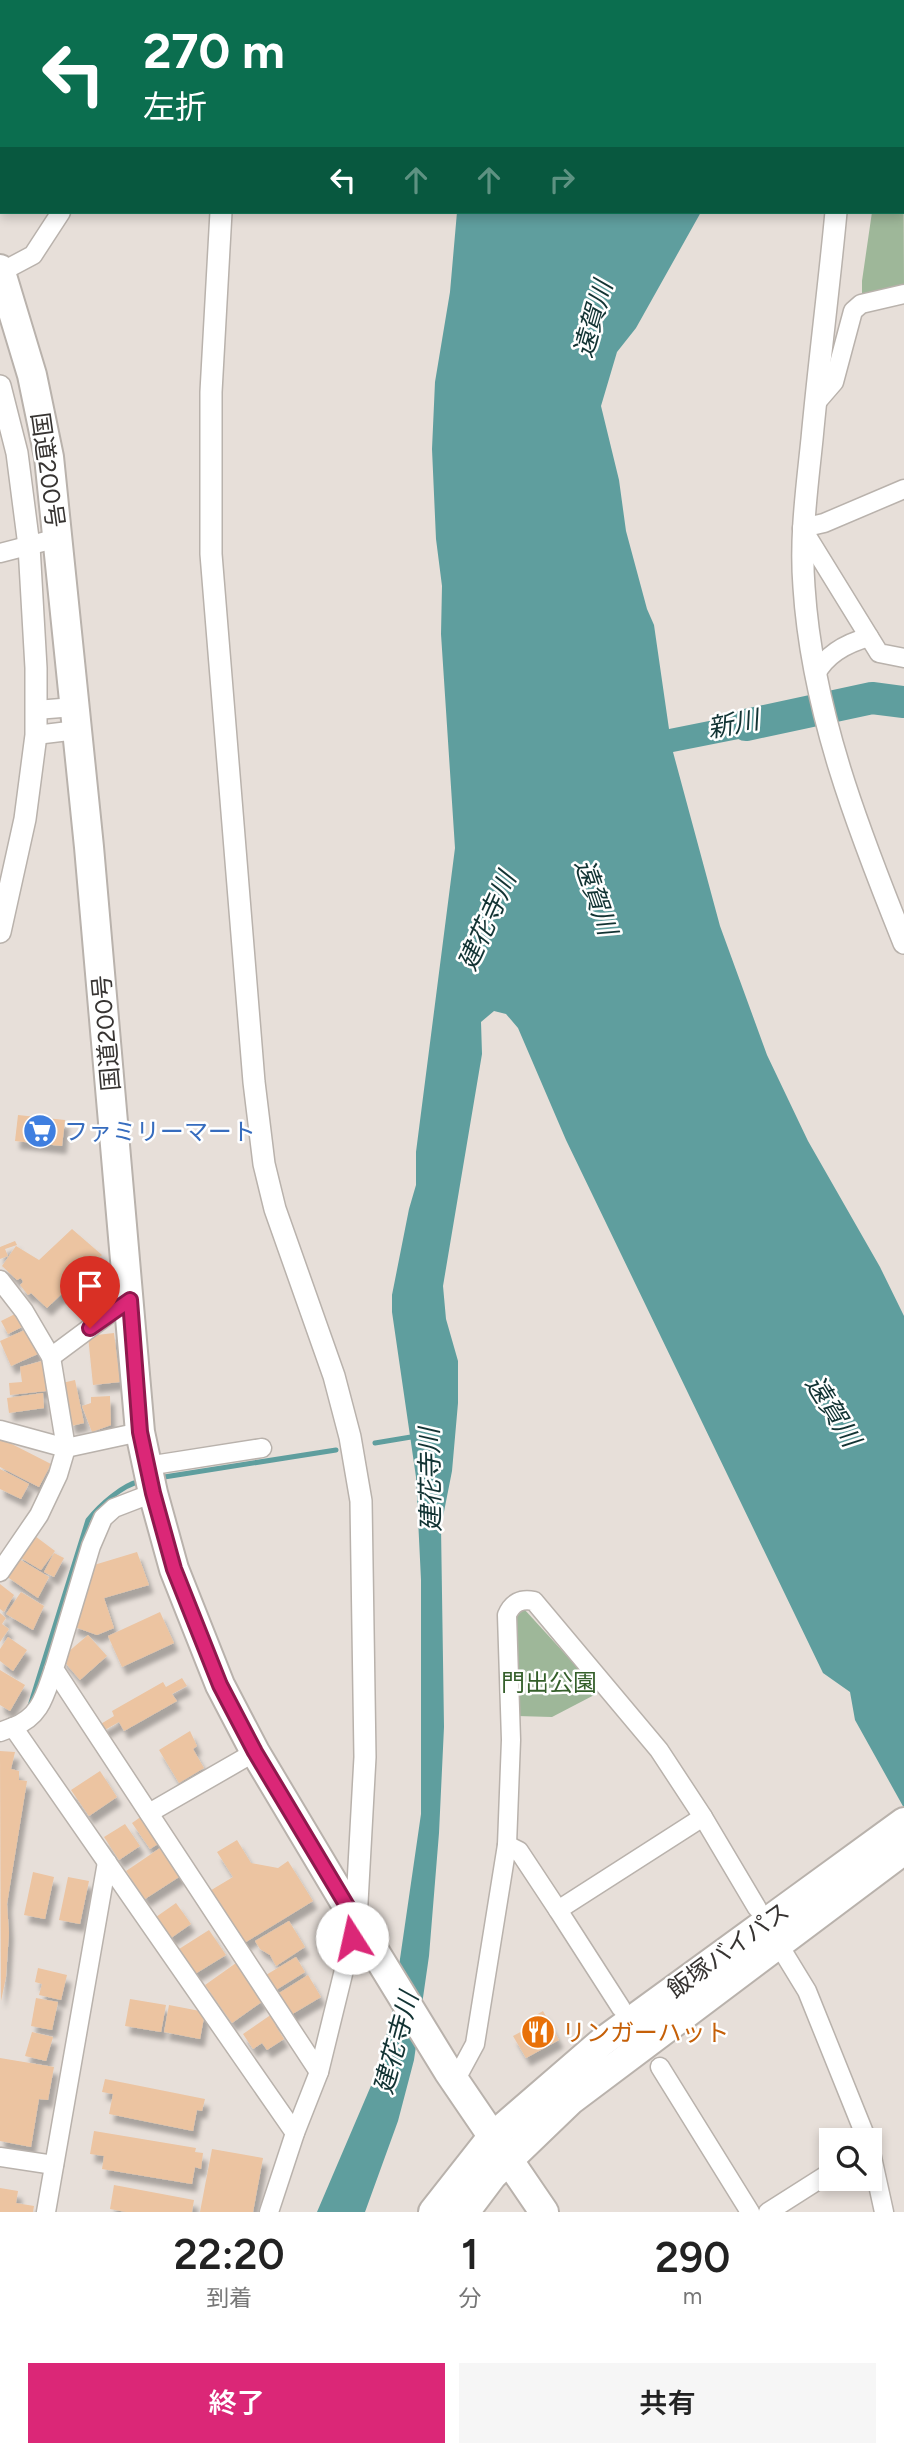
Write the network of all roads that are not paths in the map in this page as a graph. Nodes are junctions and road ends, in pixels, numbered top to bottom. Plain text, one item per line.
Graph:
1 (60, 214) edge
2 (221, 214) edge
3 (836, 214) edge
4 (1, 271) edge
5 (904, 294) edge
6 (0, 386) edge
7 (816, 404) junction
8 (904, 489) edge
9 (803, 528) junction
10 (58, 538) junction
11 (29, 547) junction
12 (0, 553) edge
13 (869, 637) junction
14 (904, 658) edge
15 (816, 674) junction
16 (36, 710) junction
17 (76, 719) junction
18 (36, 735) junction
19 (0, 932) edge
20 (904, 943) edge
21 (0, 1280) edge
22 (130, 1300) junction
23 (51, 1357) junction
24 (0, 1430) edge
25 (140, 1432) junction
26 (66, 1448) junction
27 (262, 1448) dead end
28 (150, 1479) junction
29 (0, 1572) edge
30 (54, 1669) junction
31 (7, 1729) edge
32 (255, 1752) junction
33 (149, 1813) junction
34 (703, 1817) junction
35 (904, 1822) edge
36 (507, 1845) junction
37 (904, 1850) edge
38 (107, 1862) junction
39 (806, 1907) junction
40 (757, 1908) dead end
41 (558, 1910) junction
42 (363, 1932) junction
43 (785, 1955) dead end
44 (621, 2008) dead end
45 (660, 2067) dead end
46 (319, 2071) junction
47 (452, 2076) junction
48 (862, 2128) edge
49 (295, 2133) junction
50 (492, 2137) junction
51 (0, 2157) edge
52 (509, 2159) junction
53 (54, 2165) junction
54 (819, 2180) edge
55 (879, 2191) edge
56 (47, 2212) edge
57 (269, 2212) edge
58 (433, 2212) edge
59 (465, 2212) edge
60 (544, 2212) edge
61 (750, 2212) edge
62 (768, 2212) edge
63 (884, 2212) edge

1 - 4 street
2 - 42 street
3 - 7 street
4 - 10 highway, 国道200号
5 - 7 street
6 - 11 street
7 - 9 street
8 - 9 street
9 - 13 street
9 - 15 street
10 - 11 street
10 - 17 highway, 国道200号
11 - 12 street
11 - 16 street
13 - 14 street
13 - 15 street
15 - 20 street
16 - 17 street
16 - 18 street
17 - 18 street
17 - 22 highway, 国道200号
18 - 19 street
21 - 23 street
22 - 23 street
22 - 25 highway, 国道200号
23 - 26 street
24 - 26 street
25 - 26 street
25 - 28 highway, 国道200号
26 - 29 street
27 - 28 street
28 - 30 street
28 - 32 highway, 国道200号
30 - 31 street
30 - 33 street
31 - 38 street
32 - 33 street
32 - 42 highway, 国道200号
33 - 46 street
34 - 36 street
34 - 40 street
34 - 41 street
35 - 39 highway, 飯塚バイパス
36 - 41 street
36 - 47 street
37 - 39 highway, 飯塚バイパス
38 - 49 street
38 - 53 street
39 - 50 highway, 飯塚バイパス
39 - 52 highway, 飯塚バイパス
41 - 44 street
42 - 46 street
42 - 47 highway, 国道200号
43 - 48 street
45 - 61 street
46 - 49 street
47 - 50 highway, 国道200号
49 - 57 street
50 - 52 highway, 国道200号
50 - 58 highway
51 - 53 street
52 - 59 highway
52 - 60 highway, 国道200号
53 - 56 street
54 - 62 street
55 - 63 street

